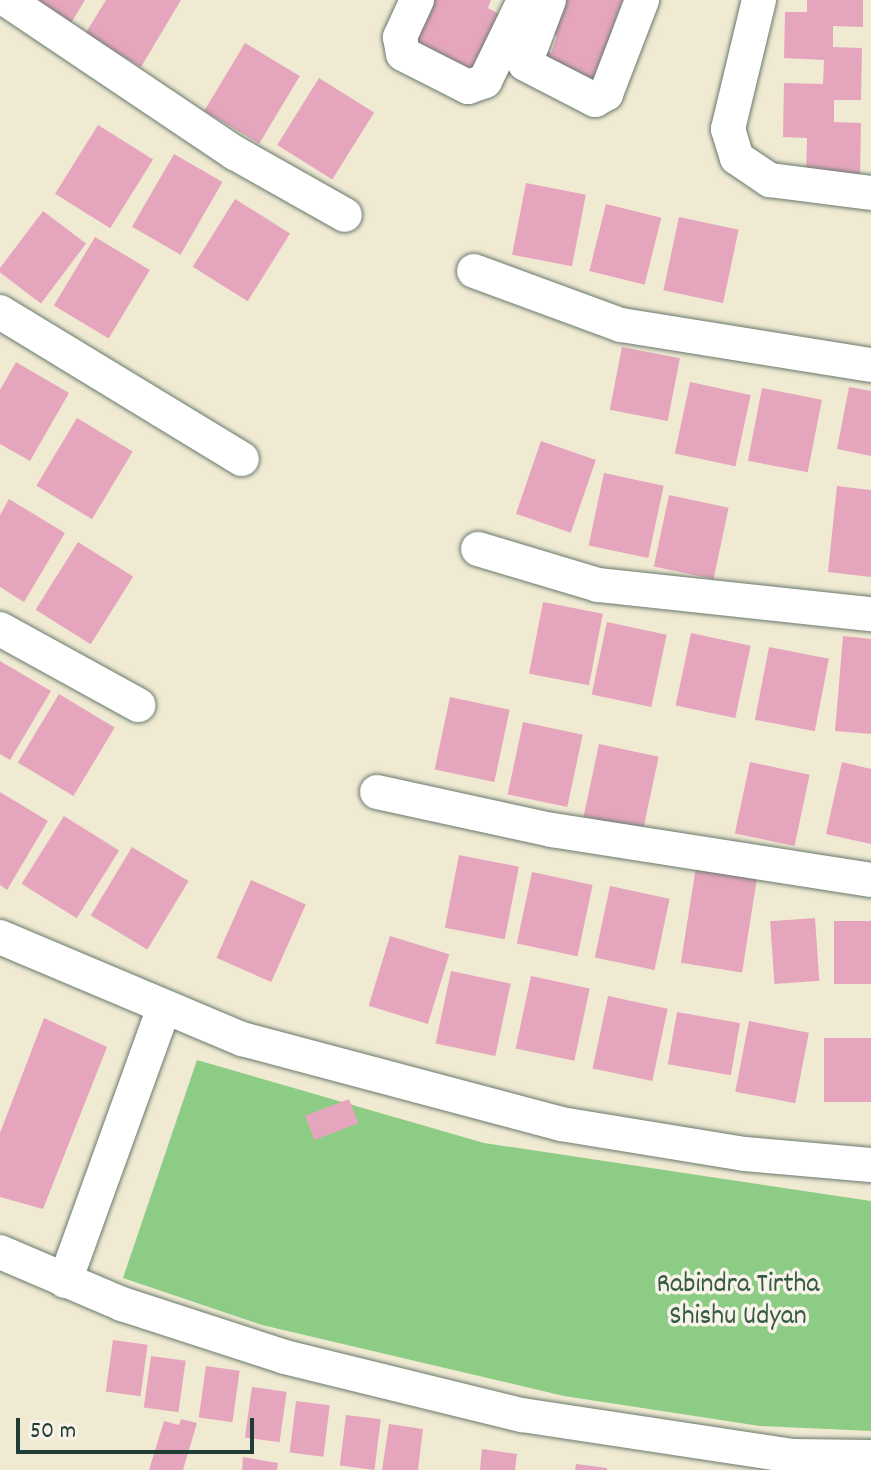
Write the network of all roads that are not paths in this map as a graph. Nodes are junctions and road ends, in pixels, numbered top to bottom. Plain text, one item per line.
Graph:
1 (7, 0) edge
2 (417, 0) edge
3 (524, 0) edge
4 (549, 0) edge
5 (642, 0) edge
6 (759, 0) edge
7 (871, 193) edge
8 (345, 215) dead end
9 (474, 271) dead end
10 (0, 312) edge
11 (871, 365) edge
12 (242, 459) dead end
13 (478, 549) dead end
14 (871, 614) edge
15 (0, 629) edge
16 (138, 705) dead end
17 (377, 792) dead end
18 (871, 880) edge
19 (0, 937) edge
20 (164, 1007) junction
21 (871, 1165) edge
22 (0, 1252) edge
23 (65, 1281) junction
24 (871, 1457) edge

1 - 8 street
2 - 3 street
4 - 5 street
6 - 7 street
9 - 11 street
10 - 12 street
13 - 14 street
15 - 16 street
17 - 18 street
19 - 20 street
20 - 21 street
20 - 23 street
22 - 23 street
23 - 24 street

